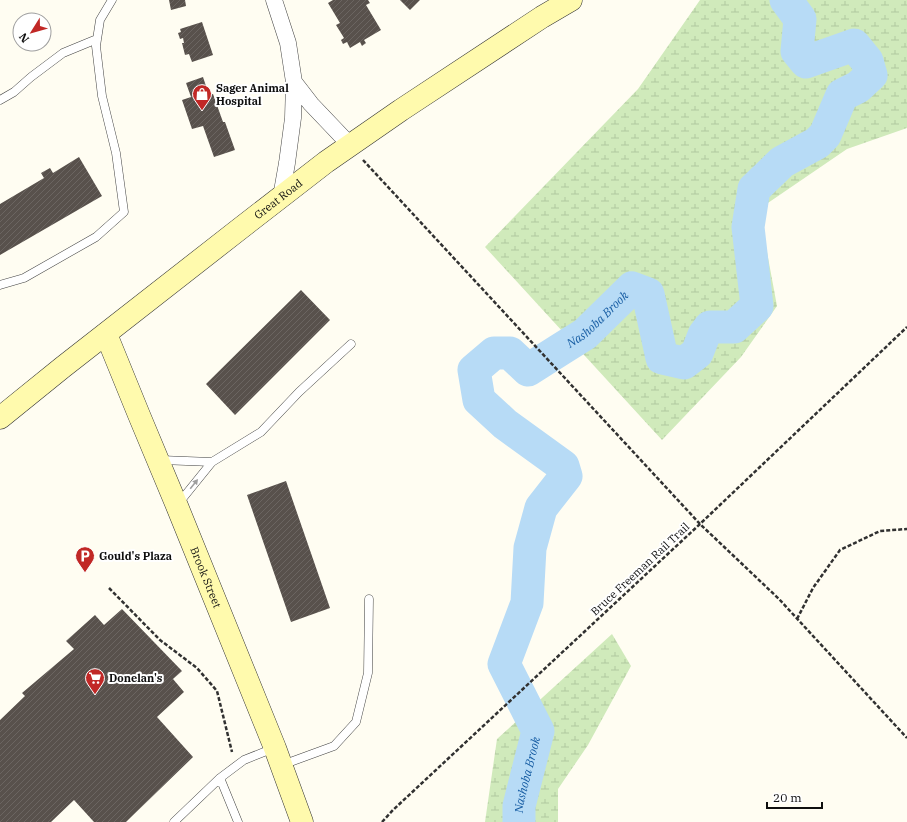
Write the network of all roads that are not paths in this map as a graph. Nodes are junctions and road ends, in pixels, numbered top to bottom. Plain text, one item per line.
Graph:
1 (112, 0) edge
2 (274, 0) edge
3 (571, 0) edge
4 (97, 39) junction
5 (294, 82) junction
6 (0, 100) edge
7 (350, 145) junction
8 (281, 197) junction
9 (0, 285) edge
10 (106, 334) junction
11 (351, 344) dead end
12 (0, 418) edge
13 (157, 460) junction
14 (212, 462) junction
15 (177, 506) junction
16 (369, 599) dead end
17 (278, 756) junction
18 (220, 778) junction
19 (174, 822) edge
20 (238, 822) edge
21 (302, 822) edge

1 - 4 lane
2 - 5 street
3 - 7 main road, Great Road
4 - 6 lane
4 - 9 lane
5 - 7 street
5 - 8 street
7 - 8 main road, Great Road
8 - 10 main road, Great Road
10 - 12 main road, Great Road
10 - 13 main road, Brook Street
11 - 14 lane
13 - 14 lane
13 - 15 main road, Brook Street
15 -> 14 lane
15 - 17 main road, Brook Street
16 - 17 lane
17 - 18 lane
17 - 21 main road, Brook Street
18 - 19 lane
18 - 20 lane

